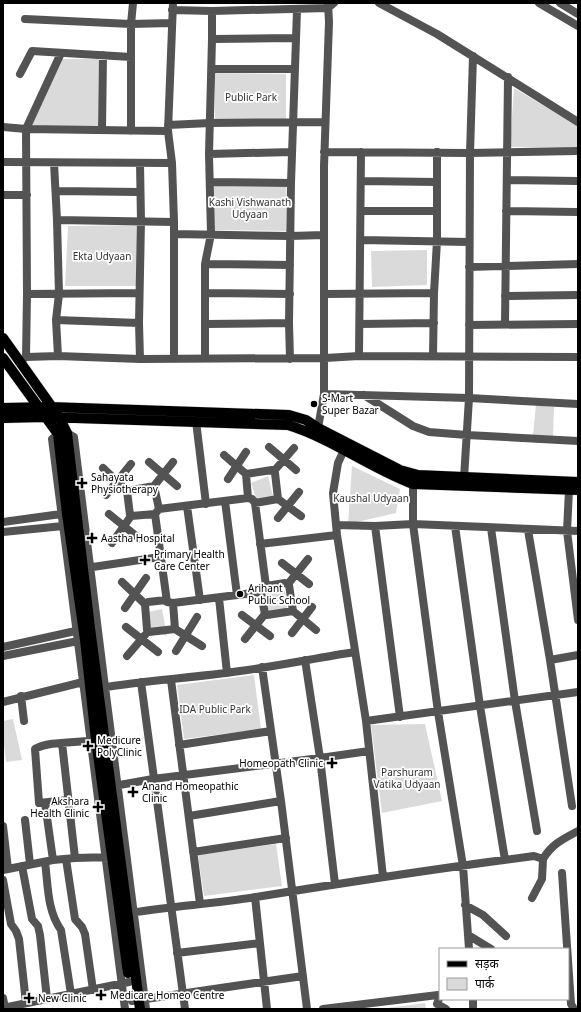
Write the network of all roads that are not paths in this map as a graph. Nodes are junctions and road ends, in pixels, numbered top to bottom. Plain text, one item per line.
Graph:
1 (133, 3) edge
2 (379, 3) edge
3 (539, 3) edge
4 (560, 3) edge
5 (330, 5) edge
6 (172, 6) edge
7 (254, 6) edge
8 (297, 10) junction
9 (212, 11) junction
10 (577, 13) edge
11 (25, 19) dead end
12 (570, 22) junction
13 (172, 23) junction
14 (131, 24) junction
15 (578, 26) edge
16 (296, 38) junction
17 (212, 39) junction
18 (61, 53) junction
19 (103, 55) junction
20 (473, 56) junction
21 (131, 57) junction
22 (295, 68) junction
23 (212, 69) junction
24 (20, 74) dead end
25 (508, 77) junction
26 (325, 122) junction
27 (578, 122) edge
28 (210, 123) junction
29 (293, 123) junction
30 (3, 128) edge
31 (168, 128) junction
32 (26, 129) junction
33 (102, 130) junction
34 (131, 131) junction
35 (292, 152) junction
36 (324, 152) junction
37 (361, 152) junction
38 (437, 152) junction
39 (507, 152) junction
40 (578, 152) edge
41 (470, 153) junction
42 (209, 154) junction
43 (3, 162) edge
44 (27, 162) junction
45 (54, 163) junction
46 (172, 163) junction
47 (140, 164) junction
48 (507, 180) junction
49 (361, 181) junction
50 (578, 181) edge
51 (210, 182) junction
52 (437, 182) junction
53 (290, 183) junction
54 (56, 191) junction
55 (139, 192) junction
56 (27, 194) junction
57 (3, 195) edge
58 (361, 211) junction
59 (437, 212) junction
60 (506, 212) junction
61 (578, 212) edge
62 (57, 220) junction
63 (141, 221) junction
64 (174, 222) junction
65 (174, 234) junction
66 (211, 234) junction
67 (324, 235) junction
68 (290, 236) junction
69 (360, 240) junction
70 (437, 241) junction
71 (469, 242) junction
72 (205, 264) junction
73 (578, 264) edge
74 (290, 265) junction
75 (506, 265) junction
76 (469, 267) junction
77 (139, 293) junction
78 (205, 293) junction
79 (434, 293) junction
80 (27, 294) junction
81 (59, 294) junction
82 (290, 294) junction
83 (324, 294) junction
84 (360, 294) junction
85 (578, 295) edge
86 (505, 296) junction
87 (56, 320) junction
88 (139, 323) junction
89 (289, 323) junction
90 (205, 324) junction
91 (360, 324) junction
92 (434, 324) junction
93 (504, 324) junction
94 (578, 324) edge
95 (469, 325) junction
96 (3, 338) edge
97 (58, 356) junction
98 (360, 356) junction
99 (433, 356) junction
100 (469, 357) junction
101 (578, 357) edge
102 (3, 358) edge
103 (174, 358) junction
104 (205, 358) junction
105 (325, 358) junction
106 (23, 359) junction
107 (140, 359) junction
108 (290, 359) junction
109 (324, 394) junction
110 (363, 395) junction
111 (470, 398) junction
112 (578, 404) edge
113 (38, 407) junction
114 (50, 407) junction
115 (3, 408) edge
116 (45, 417) junction
117 (59, 417) junction
118 (3, 418) edge
119 (196, 422) junction
120 (318, 428) junction
121 (63, 433) junction
122 (467, 435) junction
123 (578, 441) edge
124 (269, 448) dead end
125 (294, 448) dead end
126 (344, 450) junction
127 (246, 452) dead end
128 (224, 455) dead end
129 (284, 459) junction
130 (149, 462) dead end
131 (173, 462) dead end
132 (130, 464) dead end
133 (237, 466) junction
134 (103, 468) dead end
135 (296, 470) dead end
136 (274, 471) junction
137 (164, 474) junction
138 (246, 474) junction
139 (464, 478) junction
140 (228, 479) dead end
141 (117, 481) junction
142 (578, 482) edge
143 (413, 484) junction
144 (154, 486) junction
145 (177, 486) dead end
146 (573, 490) edge
147 (127, 491) junction
148 (299, 492) dead end
149 (106, 495) dead end
150 (278, 499) junction
151 (225, 501) junction
152 (252, 501) junction
153 (206, 504) junction
154 (187, 506) junction
155 (288, 506) junction
156 (157, 512) junction
157 (61, 514) junction
158 (109, 514) dead end
159 (131, 516) junction
160 (301, 516) dead end
161 (278, 518) dead end
162 (3, 522) edge
163 (413, 524) junction
164 (336, 525) junction
165 (63, 526) junction
166 (124, 526) junction
167 (375, 526) junction
168 (455, 526) junction
169 (491, 528) junction
170 (528, 530) junction
171 (567, 531) junction
172 (3, 532) edge
173 (578, 532) edge
174 (337, 535) junction
175 (140, 539) dead end
176 (112, 543) dead end
177 (260, 544) junction
178 (160, 557) junction
179 (308, 559) dead end
180 (282, 562) dead end
181 (86, 568) junction
182 (575, 568) edge
183 (296, 574) junction
184 (146, 578) dead end
185 (122, 582) dead end
186 (288, 584) junction
187 (309, 584) dead end
188 (264, 589) junction
189 (135, 594) junction
190 (237, 595) junction
191 (219, 598) junction
192 (200, 600) junction
193 (169, 602) junction
194 (145, 604) junction
195 (312, 607) dead end
196 (125, 608) dead end
197 (293, 612) junction
198 (242, 614) dead end
199 (265, 614) junction
200 (197, 617) dead end
201 (303, 619) junction
202 (578, 620) edge
203 (256, 625) junction
204 (126, 627) dead end
205 (175, 629) junction
206 (316, 630) dead end
207 (148, 632) junction
208 (292, 633) dead end
209 (84, 635) junction
210 (186, 636) junction
211 (270, 636) dead end
212 (142, 639) junction
213 (245, 639) dead end
214 (202, 646) dead end
215 (3, 647) edge
216 (176, 651) dead end
217 (158, 652) dead end
218 (355, 652) junction
219 (578, 655) edge
220 (3, 656) edge
221 (128, 656) dead end
222 (305, 660) junction
223 (550, 660) junction
224 (262, 667) junction
225 (227, 673) junction
226 (171, 680) junction
227 (87, 681) junction
228 (141, 682) junction
229 (102, 688) junction
230 (578, 692) edge
231 (555, 695) junction
232 (21, 696) junction
233 (515, 701) junction
234 (3, 702) edge
235 (480, 706) junction
236 (438, 712) junction
237 (400, 717) junction
238 (24, 721) dead end
239 (366, 721) junction
240 (271, 731) junction
241 (94, 741) junction
242 (62, 743) junction
243 (179, 745) junction
244 (368, 751) junction
245 (320, 758) junction
246 (276, 764) junction
247 (184, 775) junction
248 (153, 779) junction
249 (114, 786) junction
250 (68, 800) junction
251 (281, 801) junction
252 (45, 803) junction
253 (572, 806) dead end
254 (189, 816) junction
255 (25, 820) dead end
256 (3, 826) edge
257 (537, 831) dead end
258 (578, 831) edge
259 (286, 838) junction
260 (193, 852) junction
261 (113, 857) junction
262 (71, 858) junction
263 (543, 859) junction
264 (505, 860) junction
265 (49, 861) junction
266 (26, 865) junction
267 (463, 866) junction
268 (6, 869) edge
269 (562, 873) dead end
270 (383, 877) junction
271 (3, 880) edge
272 (335, 884) junction
273 (292, 891) junction
274 (255, 897) junction
275 (532, 898) dead end
276 (200, 904) junction
277 (465, 905) junction
278 (171, 906) junction
279 (131, 913) junction
280 (468, 935) junction
281 (506, 936) dead end
282 (260, 943) junction
283 (469, 948) edge
284 (489, 948) edge
285 (567, 948) edge
286 (177, 953) junction
287 (569, 975) edge
288 (304, 976) junction
289 (125, 982) junction
290 (264, 982) junction
291 (92, 990) junction
292 (183, 993) junction
293 (71, 994) junction
294 (439, 995) edge
295 (3, 998) edge
296 (47, 999) junction
297 (439, 999) edge
298 (26, 1003) junction
299 (135, 1004) edge
300 (384, 1006) edge
301 (346, 1007) edge
302 (4, 1008) edge
303 (146, 1009) edge
304 (185, 1009) edge
305 (267, 1009) edge
306 (307, 1009) edge
307 (323, 1009) edge
308 (446, 1009) edge
309 (574, 1009) edge

1 - 14 street
2 - 20 street
3 - 12 street
4 - 10 street
5 - 8 street
5 - 26 street
6 - 9 street
6 - 13 street
7 - 8 street
7 - 9 street
8 - 16 street
9 - 17 street
10 - 12 street
11 - 14 street
12 - 15 street
13 - 14 street
13 - 31 street
14 - 21 street
16 - 17 street
16 - 22 street
17 - 23 street
18 - 19 street
18 - 24 street
18 - 32 street
19 - 21 street
19 - 33 street
20 - 25 street
20 - 41 street
21 - 34 street
22 - 23 street
22 - 29 street
23 - 28 street
25 - 27 street
25 - 39 street
26 - 29 street
26 - 36 street
28 - 29 street
28 - 31 street
28 - 42 street
29 - 35 street
30 - 32 street
31 - 34 street
31 - 46 street
32 - 33 street
32 - 44 street
33 - 34 street
35 - 42 street
35 - 53 street
36 - 37 street
36 - 67 street
37 - 38 street
37 - 49 street
38 - 41 street
38 - 52 street
39 - 40 street
39 - 41 street
39 - 48 street
41 - 71 street
42 - 51 street
43 - 44 street
44 - 45 street
44 - 56 street
45 - 47 street
45 - 54 street
46 - 47 street
46 - 64 street
47 - 55 street
48 - 50 street
48 - 60 street
49 - 52 street
49 - 58 street
51 - 53 street
51 - 66 street
52 - 59 street
53 - 68 street
54 - 55 street
54 - 62 street
55 - 63 street
56 - 57 street
56 - 80 street
58 - 59 street
58 - 69 street
59 - 70 street
60 - 61 street
60 - 75 street
62 - 63 street
62 - 81 street
63 - 64 street
63 - 77 street
64 - 65 street
65 - 66 street
65 - 103 street
66 - 68 street
66 - 72 street
67 - 68 street
67 - 83 street
68 - 74 street
69 - 70 street
69 - 84 street
70 - 71 street
70 - 79 street
71 - 76 street
72 - 74 street
72 - 78 street
73 - 75 street
74 - 82 street
75 - 76 street
75 - 86 street
76 - 95 street
77 - 81 street
77 - 88 street
78 - 82 street
78 - 90 street
79 - 84 street
79 - 92 street
80 - 81 street
80 - 106 street
81 - 87 street
82 - 89 street
83 - 84 street
83 - 105 street
84 - 91 street
85 - 86 street
86 - 93 street
87 - 88 street
87 - 97 street
88 - 107 street
89 - 90 street
89 - 108 street
90 - 104 street
91 - 92 street
91 - 98 street
92 - 99 street
93 - 94 street
93 - 95 street
95 - 100 street
96 - 106 main road
97 - 106 street
97 - 107 street
98 - 99 street
98 - 105 street
99 - 100 street
100 - 101 street
100 - 111 street
102 - 113 main road
103 - 104 street
103 - 107 street
104 - 108 street
105 - 108 street
105 - 109 street
106 - 114 main road
109 - 110 street
109 - 120 street
110 - 111 street
110 - 122 street
111 - 112 street
111 - 122 street
113 - 114 main road
113 - 115 main road
113 - 116 main road
114 - 117 main road
114 - 120 main road
116 - 117 main road
116 - 118 main road
116 - 121 main road
117 - 119 main road
117 - 121 main road
119 - 126 main road
119 - 153 street
120 - 139 main road
121 - 157 street
121 - 181 main road
121 - 209 main road
122 - 123 street
122 - 139 street
124 - 129 street
125 - 129 street
126 - 143 main road
126 - 164 street
127 - 133 street
128 - 133 street
129 - 135 street
129 - 136 street
130 - 137 street
131 - 137 street
132 - 141 street
133 - 138 street
133 - 140 street
134 - 141 street
136 - 138 street
136 - 150 street
137 - 144 street
137 - 145 street
138 - 152 street
139 - 142 main road
141 - 147 street
141 - 149 street
143 - 146 main road
143 - 163 street
144 - 147 street
144 - 156 street
146 - 171 street
147 - 159 street
148 - 155 street
150 - 152 street
150 - 155 street
151 - 152 street
151 - 153 street
151 - 190 street
152 - 177 street
153 - 154 street
154 - 156 street
154 - 192 street
155 - 160 street
155 - 161 street
156 - 159 street
156 - 178 street
157 - 162 street
157 - 165 street
158 - 166 street
159 - 166 street
163 - 167 street
163 - 168 street
163 - 236 street
164 - 167 street
164 - 174 street
165 - 172 street
165 - 209 street
166 - 175 street
166 - 176 street
167 - 237 street
168 - 169 street
168 - 235 street
169 - 170 street
169 - 233 street
170 - 171 street
170 - 223 street
171 - 173 street
171 - 182 street
174 - 177 street
174 - 218 street
177 - 188 street
178 - 181 street
178 - 193 street
179 - 183 street
180 - 183 street
181 - 209 main road
181 - 229 street
182 - 202 street
183 - 186 street
183 - 187 street
184 - 189 street
185 - 189 street
186 - 188 street
186 - 197 street
188 - 190 street
188 - 199 street
189 - 194 street
189 - 196 street
190 - 191 street
191 - 192 street
191 - 225 street
192 - 193 street
193 - 194 street
193 - 205 street
194 - 207 street
195 - 201 street
197 - 199 street
197 - 201 street
198 - 203 street
199 - 203 street
200 - 210 street
201 - 206 street
201 - 208 street
203 - 211 street
203 - 213 street
204 - 212 street
205 - 207 street
205 - 210 street
207 - 212 street
209 - 215 street
209 - 220 street
209 - 227 main road
209 - 229 main road
210 - 214 street
210 - 216 street
212 - 217 street
212 - 221 street
218 - 222 street
218 - 239 street
219 - 223 street
222 - 224 street
222 - 245 street
223 - 231 street
224 - 225 street
224 - 240 street
225 - 226 street
226 - 228 street
226 - 243 street
227 - 232 street
227 - 241 main road
228 - 229 street
228 - 248 street
229 - 249 main road
230 - 231 street
231 - 233 street
231 - 253 street
232 - 234 street
232 - 238 street
233 - 235 street
233 - 257 street
235 - 236 street
235 - 264 street
236 - 237 street
236 - 267 street
237 - 239 street
239 - 244 street
240 - 243 street
240 - 246 street
241 - 242 street
241 - 261 main road
242 - 250 street
242 - 252 street
243 - 247 street
244 - 245 street
244 - 270 street
245 - 246 street
245 - 272 street
246 - 247 street
246 - 251 street
247 - 248 street
247 - 254 street
248 - 249 street
248 - 278 street
249 - 261 main road
249 - 279 street
250 - 252 street
250 - 262 street
251 - 254 street
251 - 259 street
252 - 265 street
254 - 260 street
255 - 266 street
256 - 268 street
258 - 263 street
259 - 260 street
259 - 273 street
260 - 276 street
261 - 262 street
261 - 279 main road
261 - 289 main road
262 - 265 street
262 - 291 street
263 - 264 street
263 - 275 street
264 - 267 street
265 - 266 street
265 - 293 street
266 - 268 street
266 - 296 street
267 - 270 street
267 - 277 street
269 - 285 street
270 - 272 street
271 - 298 street
272 - 273 street
273 - 274 street
273 - 288 street
274 - 276 street
274 - 282 street
276 - 278 street
277 - 280 street
277 - 281 street
278 - 279 street
278 - 286 street
279 - 299 main road
280 - 283 street
280 - 284 street
282 - 286 street
282 - 290 street
286 - 292 street
287 - 309 street
288 - 290 street
288 - 306 street
289 - 291 street
289 - 299 main road
290 - 292 street
290 - 305 street
291 - 293 street
292 - 299 street
292 - 304 street
293 - 296 street
294 - 300 street
295 - 302 street
296 - 298 street
297 - 308 street
298 - 302 street
299 - 303 street
300 - 301 street
301 - 307 street

